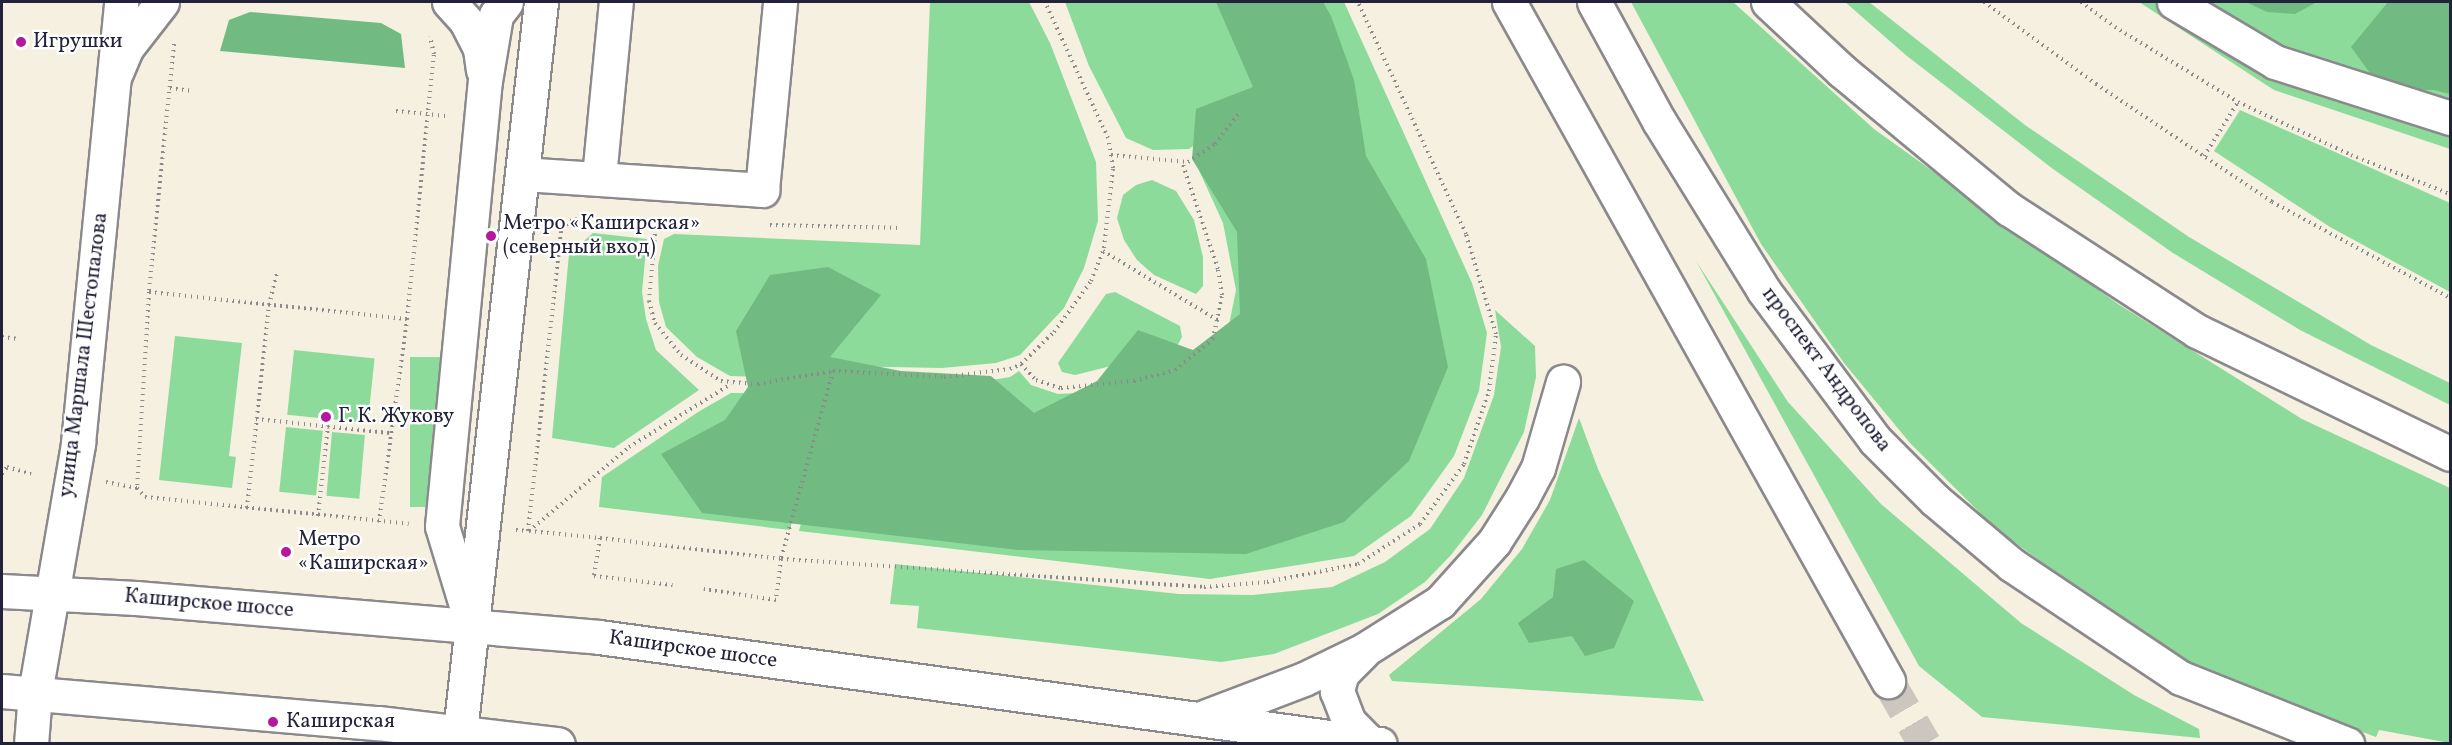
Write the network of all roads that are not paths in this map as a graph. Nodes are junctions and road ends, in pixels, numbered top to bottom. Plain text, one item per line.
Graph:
1 (121, 2) edge
2 (162, 2) edge
3 (449, 2) edge
4 (506, 2) edge
5 (541, 2) edge
6 (616, 2) edge
7 (780, 2) edge
8 (1509, 2) edge
9 (1594, 2) edge
10 (1768, 2) edge
11 (2174, 2) edge
12 (114, 78) junction
13 (485, 81) junction
14 (2451, 118) edge
15 (522, 174) junction
16 (599, 177) junction
17 (1563, 382) dead end
18 (2451, 454) edge
19 (2, 591) edge
20 (51, 594) junction
21 (472, 625) junction
22 (1364, 650) junction
23 (1888, 681) tunnel mouth
24 (2, 691) edge
25 (35, 693) junction
26 (1199, 719) junction
27 (459, 738) edge
28 (1374, 742) edge
29 (30, 744) edge
30 (558, 744) edge
31 (2347, 744) edge

1 - 12 main road, улица Маршала Шестопалова
2 - 12 main road
3 - 13 main road
4 - 13 main road
5 - 15 main road
6 - 16 main road
7 - 16 main road
8 - 23 main road
9 - 31 main road, проспект Андропова
10 - 18 main road
11 - 14 main road
12 - 20 main road, улица Маршала Шестопалова
13 - 21 main road
15 - 16 main road
15 - 21 main road
17 - 22 main road
19 - 20 main road, Каширское шоссе
20 - 21 main road, Каширское шоссе
20 - 25 main road, улица Маршала Шестопалова
21 - 26 main road, Каширское шоссе
21 - 27 main road
22 - 26 main road
22 - 28 main road
24 - 25 main road
25 - 27 main road
25 - 29 main road, улица Маршала Шестопалова
26 - 28 main road, Каширское шоссе
27 - 30 main road

